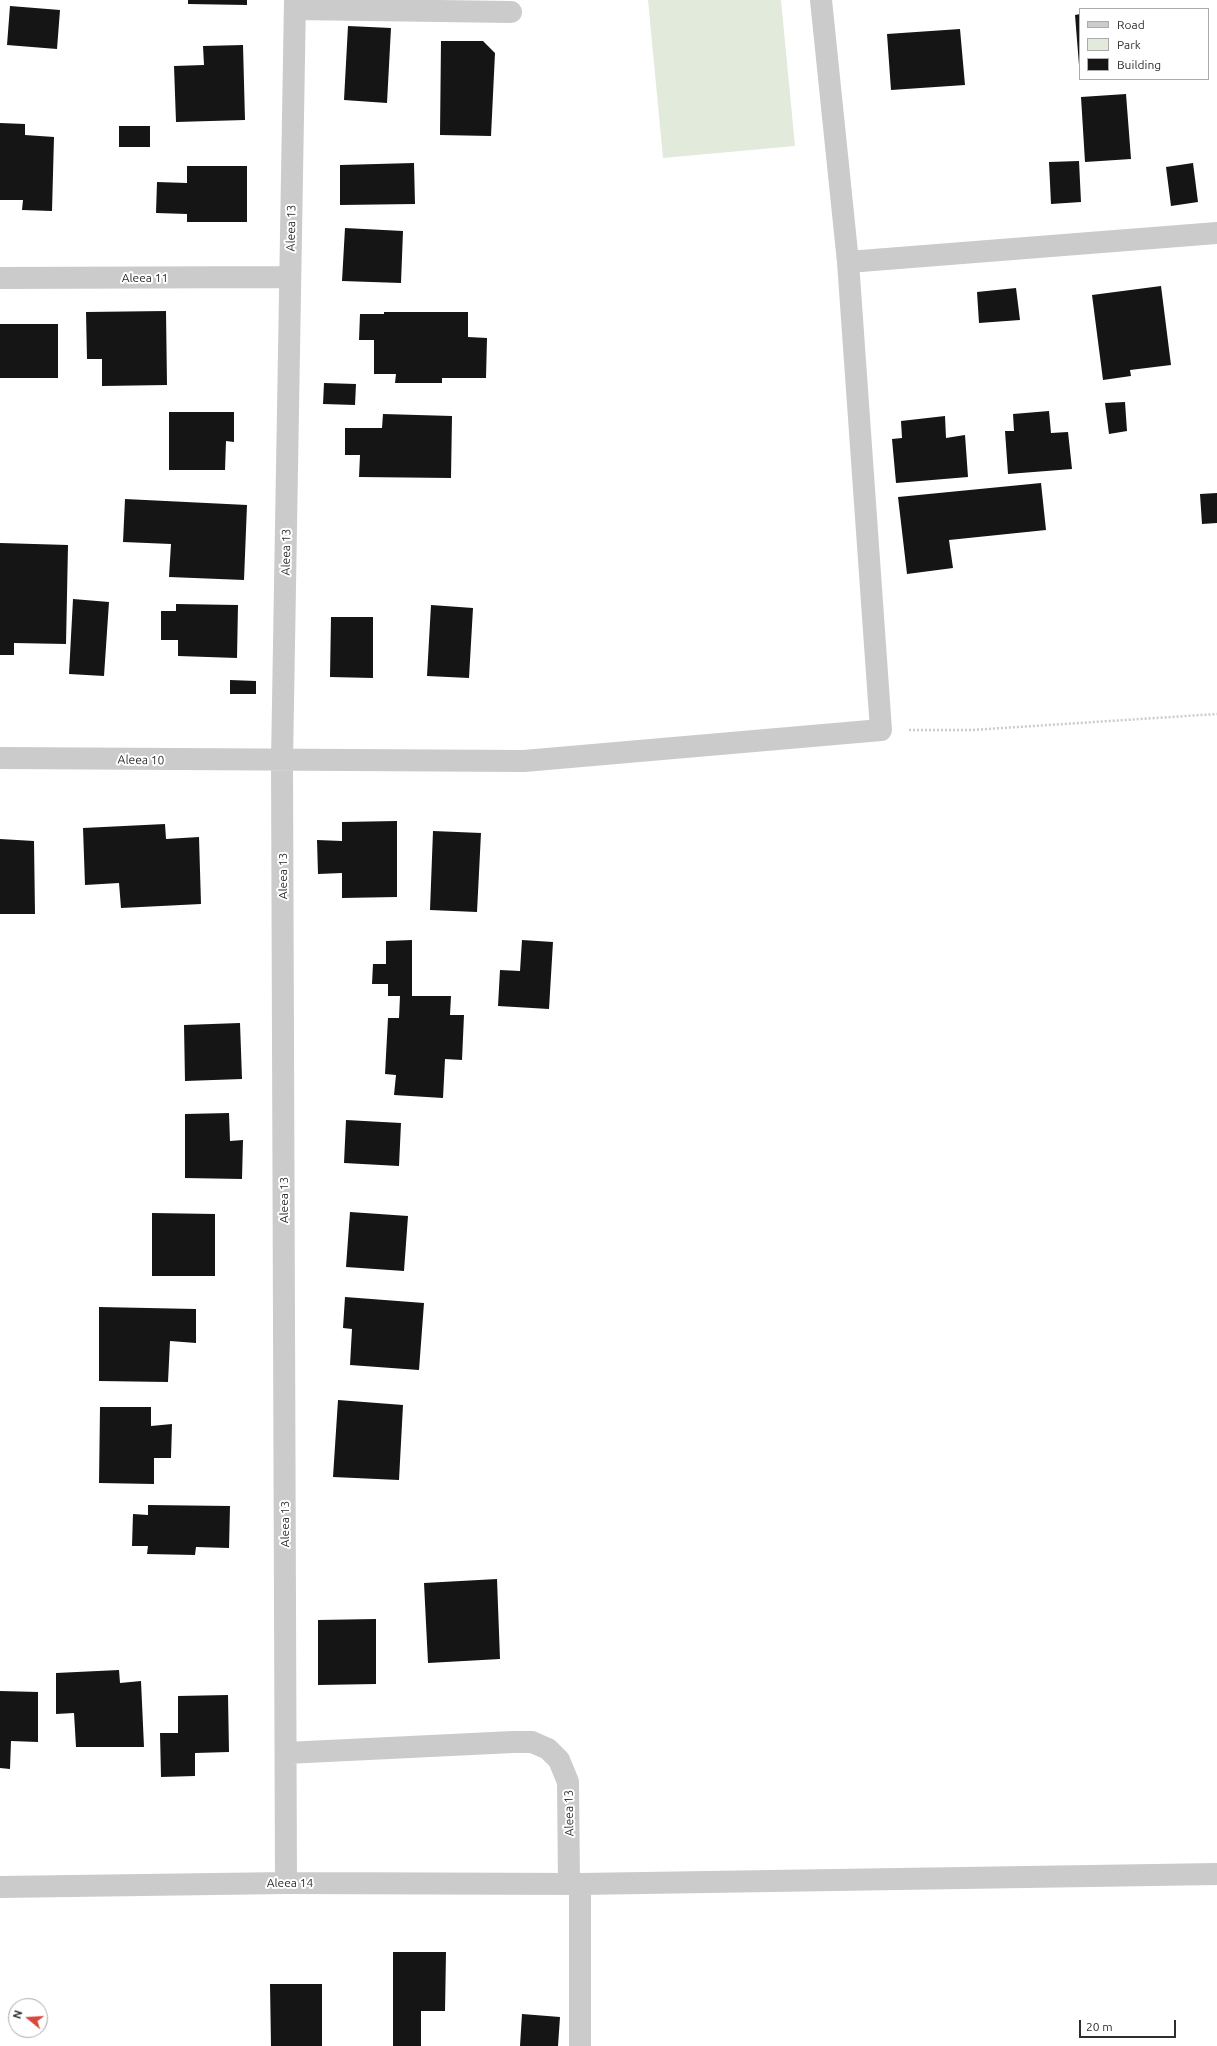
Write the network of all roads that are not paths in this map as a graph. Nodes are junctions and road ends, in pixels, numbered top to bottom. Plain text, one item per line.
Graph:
1 (821, 0) edge
2 (295, 5) edge
3 (511, 12) dead end
4 (1217, 233) edge
5 (848, 262) junction
6 (290, 277) junction
7 (0, 278) edge
8 (0, 758) edge
9 (282, 761) junction
10 (286, 1753) junction
11 (1217, 1874) edge
12 (286, 1883) junction
13 (574, 1884) junction
14 (0, 1887) edge
15 (580, 2046) edge

1 - 5 street
2 - 3 street
2 - 6 street, Aleea 13
4 - 5 street
5 - 9 street, Aleea 10
6 - 7 street, Aleea 11
6 - 9 street, Aleea 13
8 - 9 street, Aleea 10
9 - 10 street, Aleea 13
10 - 12 street, Aleea 13
10 - 13 street, Aleea 13
11 - 13 street, Aleea 14
12 - 13 street, Aleea 14
12 - 14 street, Aleea 14
13 - 15 street, Aleea 13

